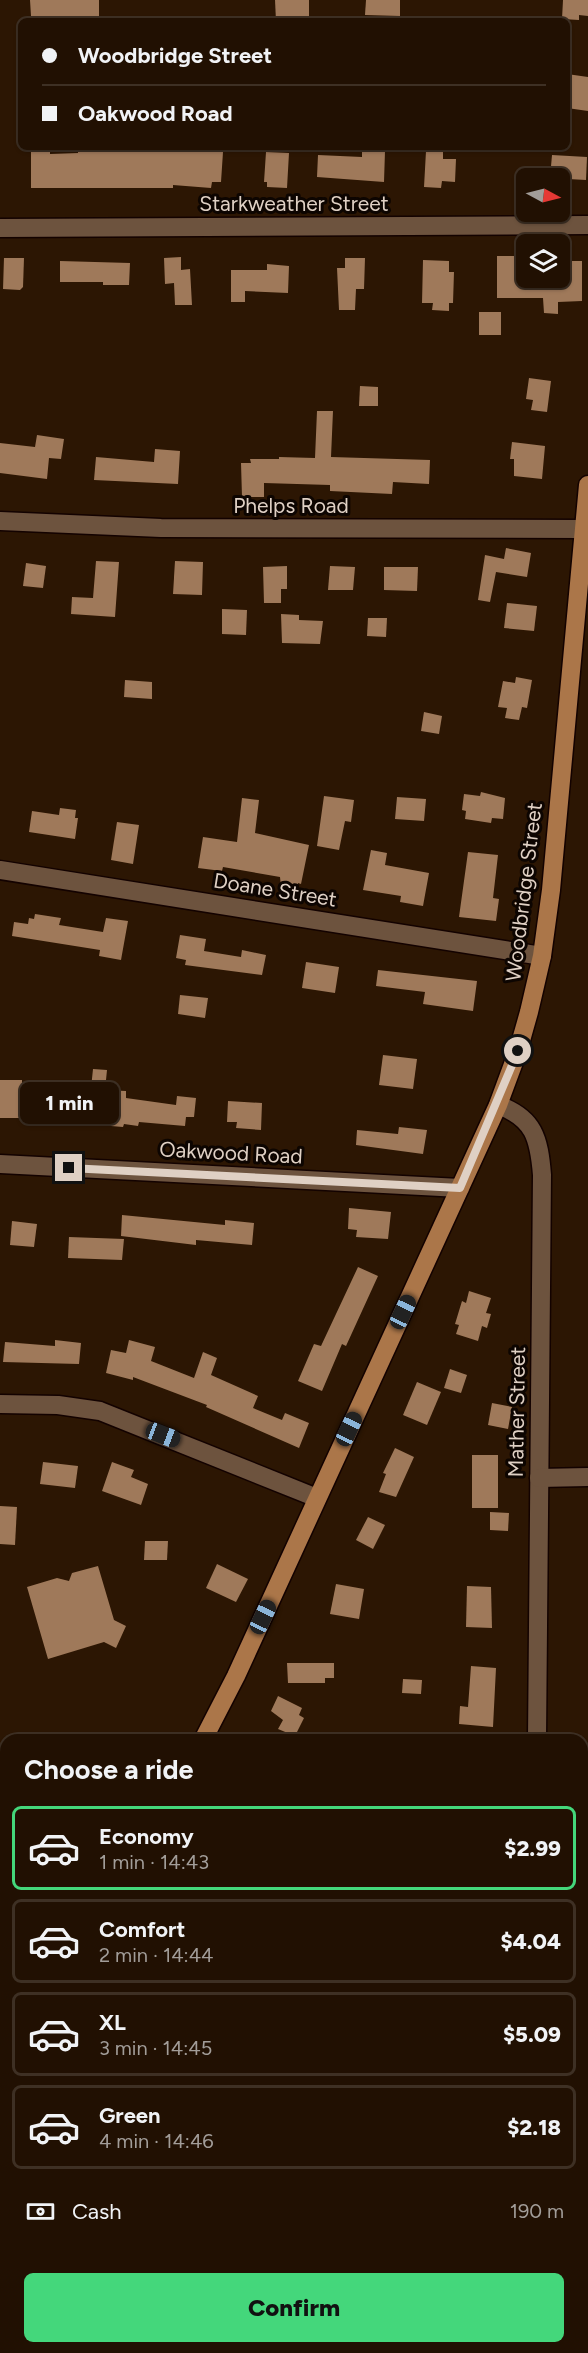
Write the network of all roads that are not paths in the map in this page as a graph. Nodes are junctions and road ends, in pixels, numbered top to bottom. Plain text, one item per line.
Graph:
1 (588, 225) edge
2 (0, 228) edge
3 (588, 485) edge
4 (0, 521) edge
5 (583, 529) junction
6 (0, 870) edge
7 (542, 956) junction
8 (498, 1105) junction
9 (0, 1164) edge
10 (460, 1188) junction
11 (0, 1404) edge
12 (588, 1477) edge
13 (539, 1478) junction
14 (317, 1498) junction
15 (206, 1734) edge
16 (537, 1734) edge

1 - 2 street, Starkweather Street
3 - 5 main road, Woodbridge Street
4 - 5 street, Phelps Road
5 - 7 main road, Woodbridge Street
6 - 7 street, Doane Street
7 - 8 main road, Woodbridge Street
8 - 10 main road, Woodbridge Street
8 - 13 street, Mather Street
9 - 10 street, Oakwood Road
10 - 14 main road, Woodbridge Street
11 - 14 street
12 - 13 street
13 - 16 street, Mather Street
14 - 15 main road, Woodbridge Street

